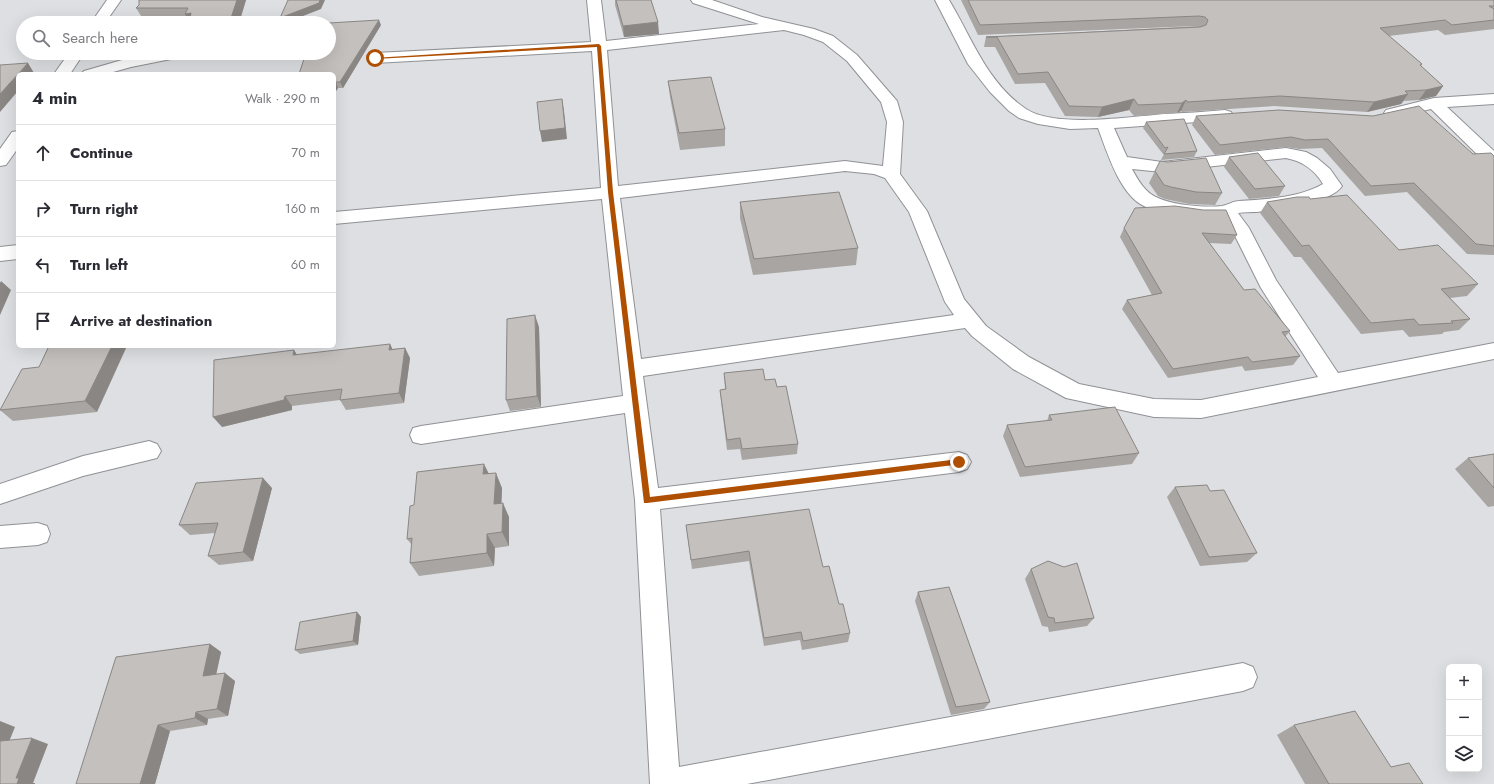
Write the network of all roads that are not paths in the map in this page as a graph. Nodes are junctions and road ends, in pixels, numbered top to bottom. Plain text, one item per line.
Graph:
1 (114, 0) edge
2 (594, 0) edge
3 (698, 0) edge
4 (942, 0) edge
5 (103, 16) edge
6 (785, 26) junction
7 (980, 41) dead end
8 (964, 42) junction
9 (599, 46) junction
10 (375, 58) dead end
11 (72, 60) edge
12 (145, 60) edge
13 (63, 72) edge
14 (96, 72) edge
15 (1494, 99) edge
16 (1434, 103) junction
17 (1243, 114) edge
18 (1375, 118) edge
19 (1104, 124) junction
20 (16, 139) edge
21 (0, 161) edge
22 (1494, 161) edge
23 (1120, 162) junction
24 (891, 174) junction
25 (610, 192) junction
26 (1227, 211) junction
27 (336, 218) edge
28 (16, 252) edge
29 (0, 254) edge
30 (970, 320) junction
31 (1494, 351) edge
32 (631, 369) junction
33 (1333, 383) junction
34 (635, 403) junction
35 (421, 435) dead end
36 (148, 451) dead end
37 (959, 462) dead end
38 (0, 494) edge
39 (647, 500) junction
40 (38, 534) dead end
41 (0, 537) edge
42 (1243, 677) dead end
43 (666, 784) edge

1 - 5 street
2 - 9 street
3 - 6 street
4 - 8 street
6 - 9 street
6 - 24 street
7 - 8 street
8 - 19 street
9 - 10 street
9 - 25 street
11 - 13 street
12 - 14 street
15 - 16 street
16 - 18 street
16 - 22 street
17 - 19 street
19 - 23 street
20 - 21 street
23 - 26 street
23 - 26 street
24 - 25 street
24 - 30 street
25 - 27 street
25 - 32 street
26 - 33 street
28 - 29 street
30 - 32 street
30 - 33 street
31 - 33 street
32 - 34 street
34 - 35 street
34 - 39 street
36 - 38 street
37 - 39 street
39 - 43 street
40 - 41 street
42 - 43 street

